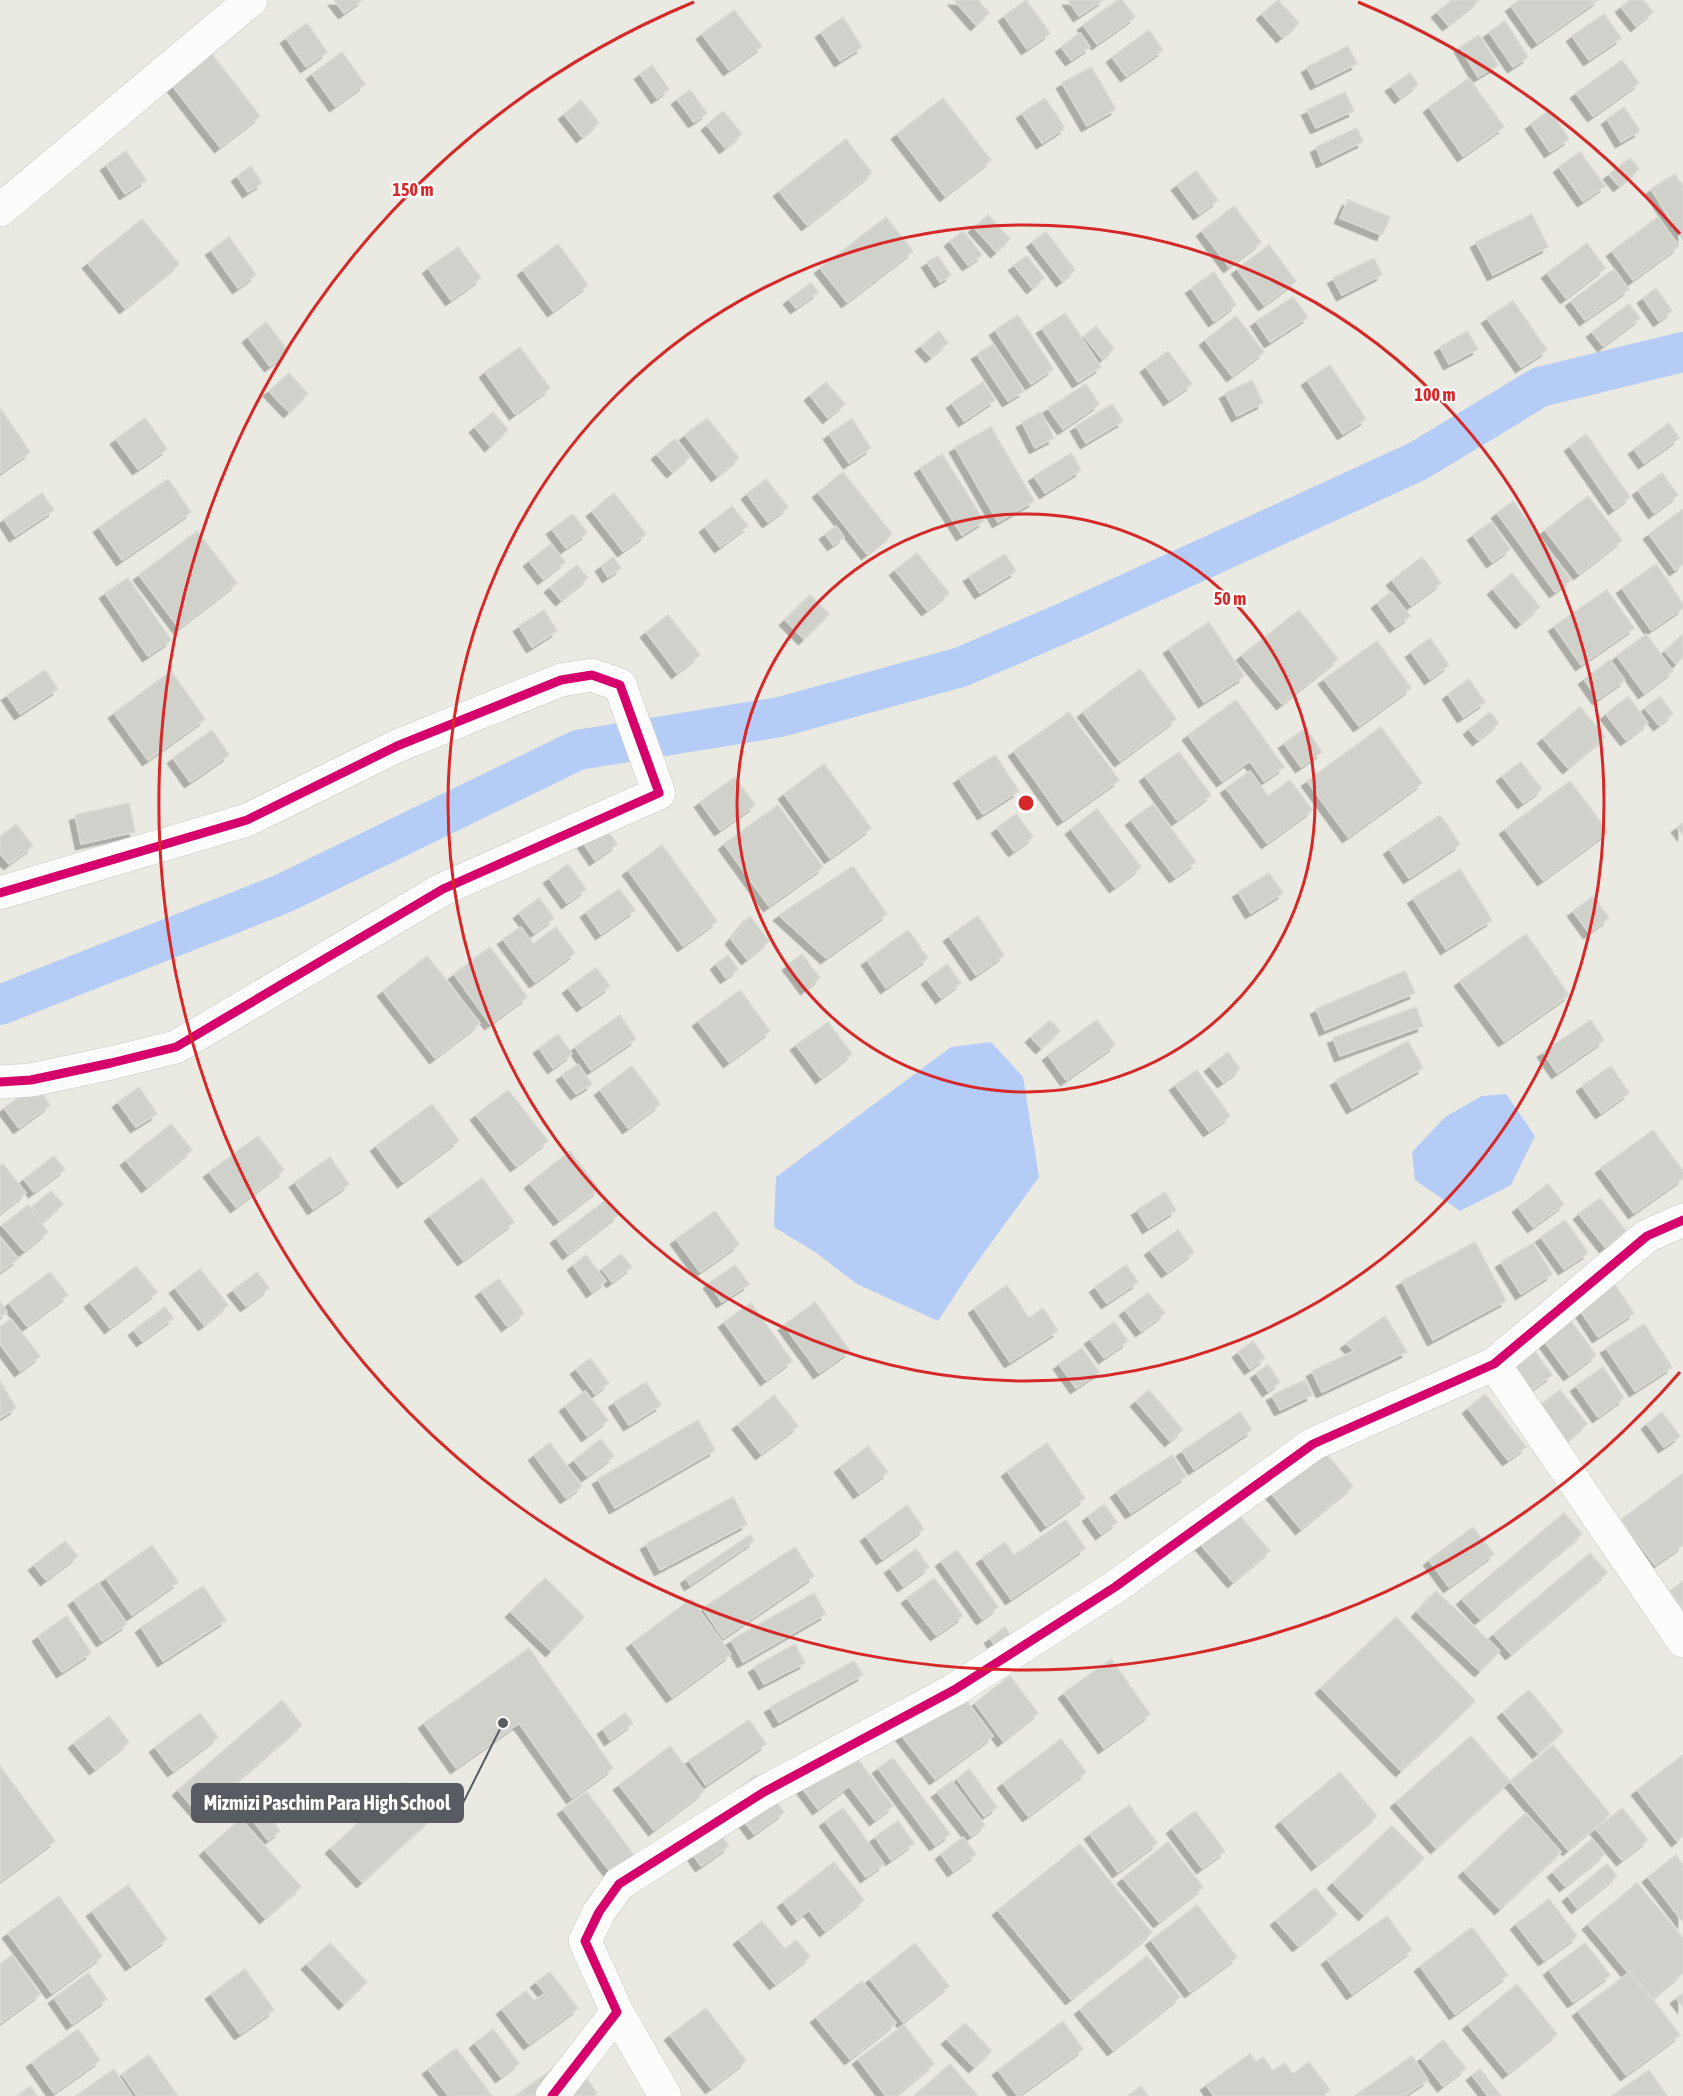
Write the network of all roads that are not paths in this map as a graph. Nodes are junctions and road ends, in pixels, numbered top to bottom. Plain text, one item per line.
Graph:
1 (251, 0) edge
2 (0, 210) edge
3 (0, 893) edge
4 (0, 1082) edge
5 (1683, 1220) edge
6 (1494, 1364) junction
7 (1683, 1641) edge
8 (617, 2012) junction
9 (552, 2096) edge
10 (665, 2096) edge

1 - 2 street
3 - 4 street
5 - 6 street
6 - 7 street
6 - 8 street
8 - 9 street
8 - 10 street

